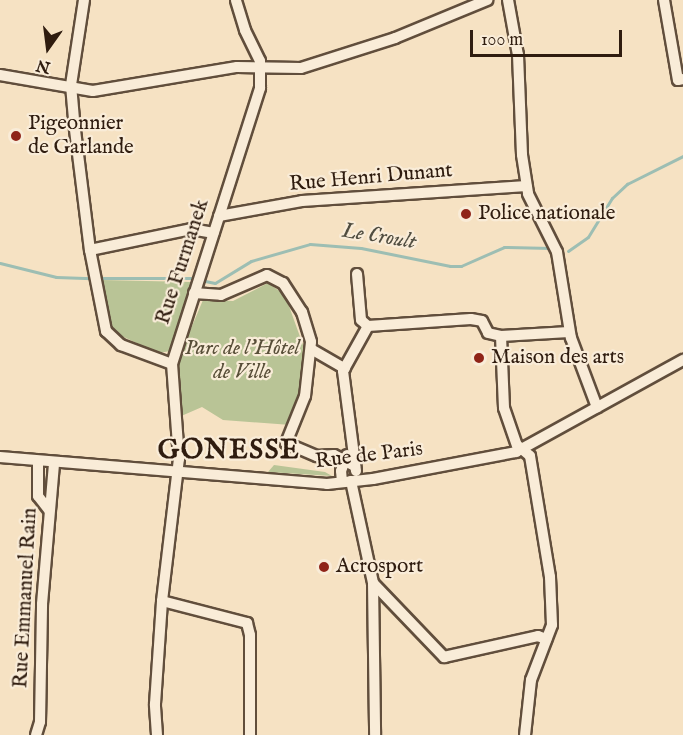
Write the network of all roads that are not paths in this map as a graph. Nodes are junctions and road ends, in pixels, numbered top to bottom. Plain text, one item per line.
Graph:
1 (84, 0) edge
2 (236, 0) edge
3 (486, 0) edge
4 (508, 0) edge
5 (664, 0) edge
6 (261, 67) junction
7 (0, 75) edge
8 (680, 79) edge
9 (71, 85) junction
10 (527, 186) junction
11 (219, 216) junction
12 (214, 233) junction
13 (90, 250) junction
14 (357, 274) dead end
15 (194, 293) junction
16 (368, 326) junction
17 (569, 332) junction
18 (501, 336) junction
19 (310, 349) junction
20 (683, 360) edge
21 (172, 364) junction
22 (345, 369) junction
23 (597, 407) junction
24 (524, 448) junction
25 (0, 457) edge
26 (38, 462) junction
27 (54, 463) junction
28 (350, 463) junction
29 (176, 473) junction
30 (350, 481) junction
31 (49, 510) junction
32 (374, 584) junction
33 (162, 601) junction
34 (546, 639) junction
35 (36, 735) edge
36 (157, 735) edge
37 (250, 735) edge
38 (375, 735) edge
39 (525, 735) edge

1 - 9 street
2 - 6 street
3 - 6 street
4 - 10 street
5 - 8 street
6 - 9 street
6 - 11 street, Rue Furmanek
7 - 9 street
9 - 13 street
10 - 11 street, Rue Henri Dunant
10 - 17 street
11 - 12 street, Rue Furmanek
12 - 13 street
12 - 15 street, Rue Furmanek
13 - 21 street
14 - 16 street
15 - 19 street
15 - 21 street, Rue Furmanek
16 - 18 street
16 - 22 street
17 - 18 street
17 - 23 street
18 - 24 street
19 - 22 street
19 - 28 street
20 - 23 street, Rue de Paris
21 - 29 street, Rue Furmanek
22 - 28 street
23 - 24 street, Rue de Paris
24 - 30 street, Rue de Paris
24 - 34 street
25 - 26 street, Rue de Paris
26 - 27 street, Rue de Paris
26 - 31 street
27 - 29 street, Rue de Paris
27 - 31 street, Rue Emmanuel Rain
28 - 30 street
28 - 30 street
29 - 30 street, Rue de Paris
29 - 33 street, Rue Furmanek
30 - 32 street
31 - 35 street, Rue Emmanuel Rain
32 - 34 street
32 - 38 street
33 - 36 street, Rue Furmanek
33 - 37 street
34 - 39 street

